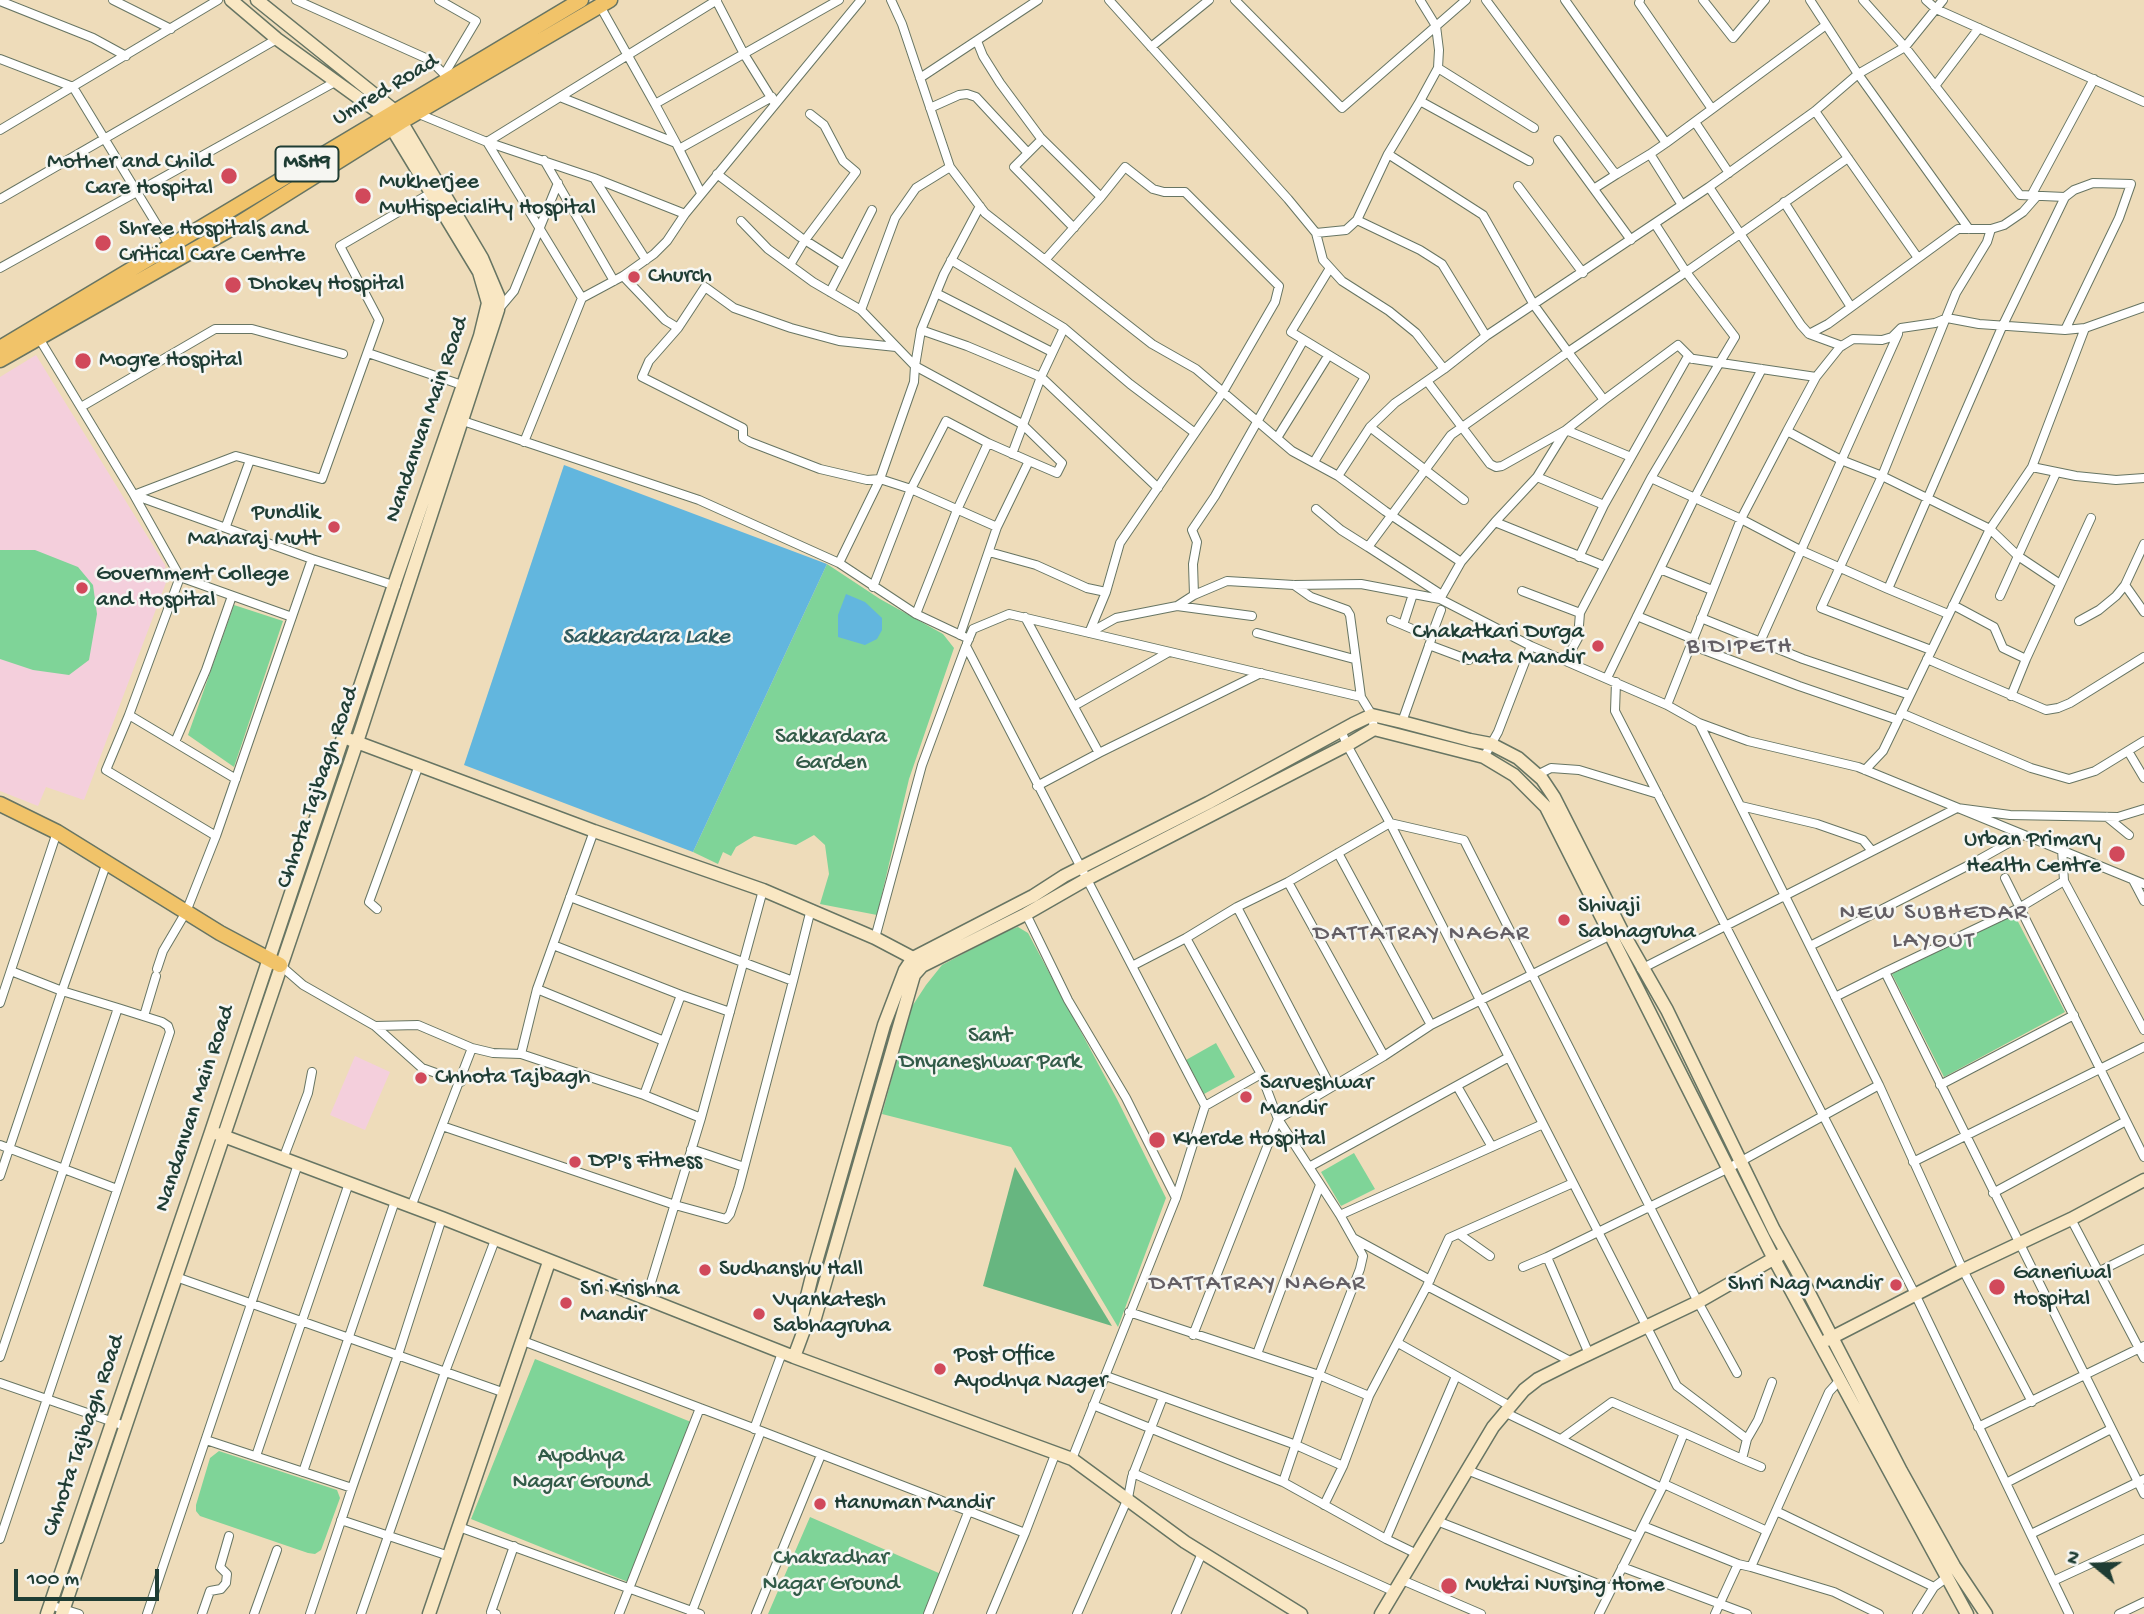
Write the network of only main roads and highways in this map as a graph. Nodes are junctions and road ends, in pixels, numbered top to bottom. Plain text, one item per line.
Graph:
1 (231, 0) edge
2 (257, 0) edge
3 (581, 0) edge
4 (605, 3) edge
5 (451, 81) junction
6 (393, 120) junction
7 (36, 333) junction
8 (0, 348) edge
9 (0, 363) edge
10 (457, 419) junction
11 (343, 737) junction
12 (357, 742) junction
13 (0, 804) edge
14 (1084, 873) junction
15 (978, 931) junction
16 (274, 962) junction
17 (917, 962) junction
18 (217, 1134) junction
19 (2144, 1180) edge
20 (1786, 1251) junction
21 (1774, 1259) junction
22 (550, 1262) junction
23 (169, 1275) junction
24 (1826, 1340) junction
25 (788, 1355) junction
26 (48, 1609) edge
27 (63, 1612) edge
28 (429, 1614) edge
29 (1301, 1614) edge
30 (1381, 1614) edge
31 (1967, 1614) edge
32 (1986, 1614) edge

1 - 6 main road, Nandanvan Main Road
2 - 6 main road
3 - 5 main road, Umred Road / MSH9
4 - 5 main road
5 - 6 main road, Umred Road / MSH9
6 - 7 main road, Umred Road / MSH9
6 - 10 main road, Nandanvan Main Road
6 - 10 main road, Chhota Tajbagh Road
7 - 8 main road
7 - 9 main road
10 - 11 main road, Nandanvan Main Road
10 - 12 main road, Chhota Tajbagh Road
11 - 12 main road
11 - 16 main road, Chhota Tajbagh Road
12 - 16 main road, Chhota Tajbagh Road
12 - 17 main road
13 - 16 main road
14 - 15 main road
14 - 15 main road
14 - 20 main road
14 - 21 main road
15 - 17 main road
16 - 18 main road, Nandanvan Main Road
17 - 25 main road
18 - 22 main road
18 - 23 main road, Nandanvan Main Road
19 - 24 main road
20 - 21 main road
20 - 24 main road
21 - 24 main road
21 - 30 main road
22 - 25 main road
22 - 28 main road
23 - 26 main road, Chhota Tajbagh Road
23 - 27 main road
24 - 31 main road
24 - 32 main road
25 - 29 main road

